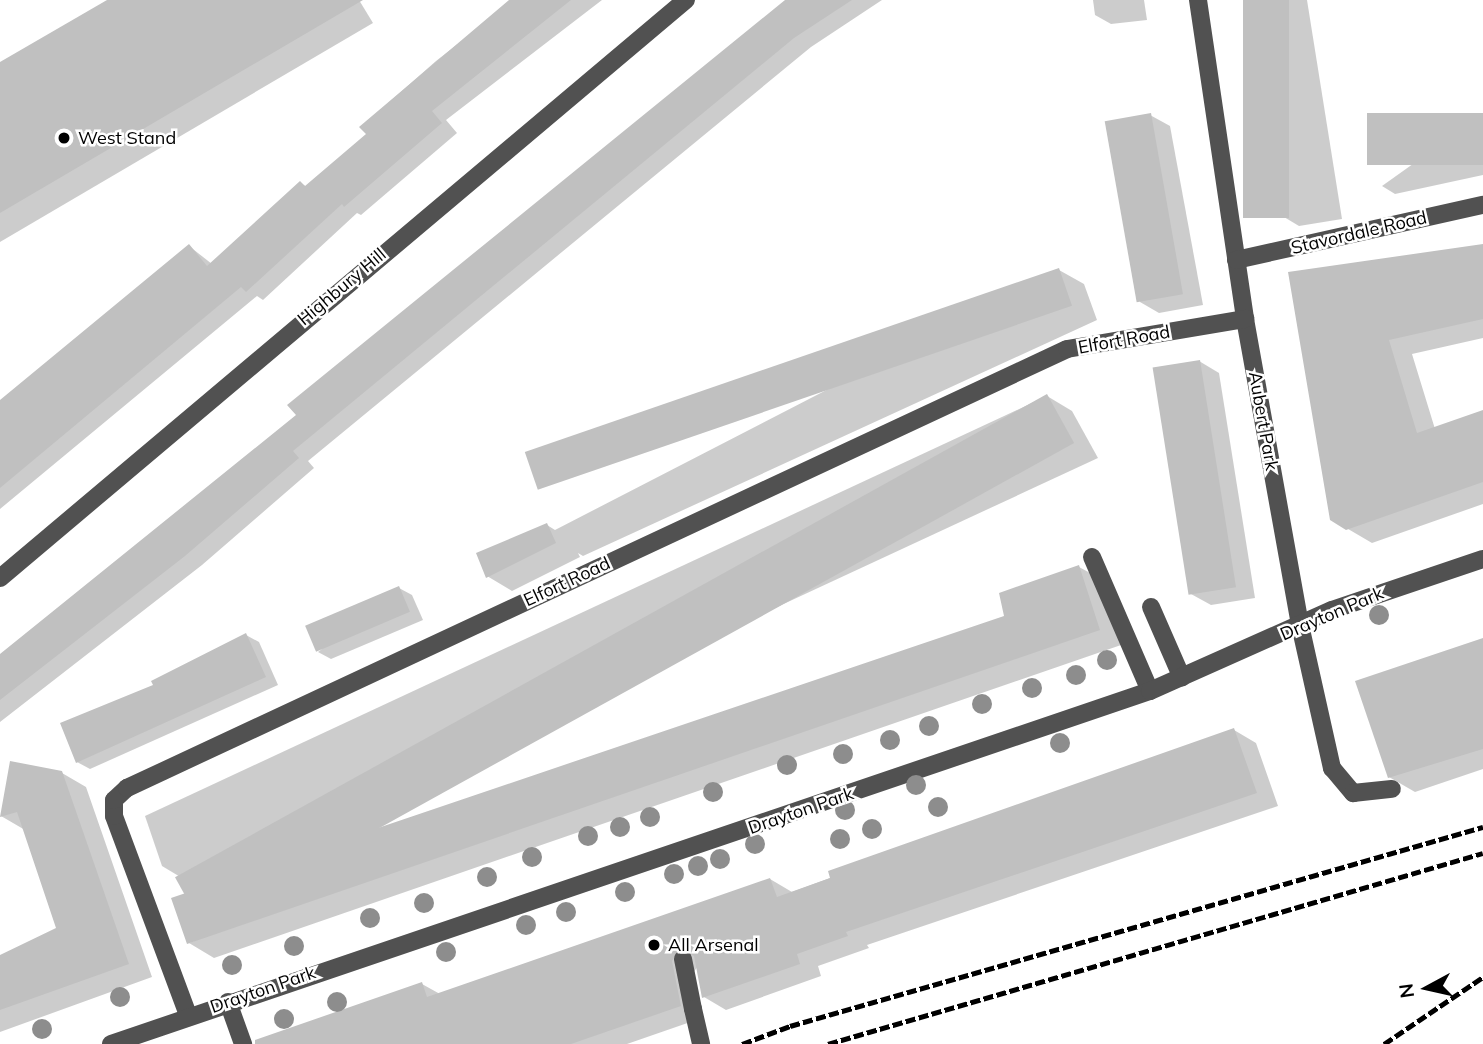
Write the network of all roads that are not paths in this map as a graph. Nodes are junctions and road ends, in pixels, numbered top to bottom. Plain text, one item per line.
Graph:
1 (686, 0) edge
2 (1198, 0) edge
3 (1483, 205) edge
4 (1236, 260) junction
5 (1245, 319) junction
6 (1092, 557) dead end
7 (1483, 559) edge
8 (0, 578) edge
9 (1151, 607) dead end
10 (1300, 625) junction
11 (1182, 678) junction
12 (1150, 691) junction
13 (1392, 789) dead end
14 (683, 959) dead end
15 (228, 1002) junction
16 (188, 1015) junction
17 (111, 1044) edge
18 (243, 1044) edge
19 (701, 1044) edge

1 - 8 street, Highbury Hill
2 - 4 street, Aubert Park
3 - 4 street, Stavordale Road
4 - 5 street, Aubert Park
5 - 10 street, Aubert Park
5 - 16 street, Elfort Road
6 - 12 street
7 - 10 street, Drayton Park
9 - 11 street
10 - 11 street, Drayton Park
10 - 13 street, Aubert Park
11 - 12 street, Drayton Park
12 - 15 street, Drayton Park
14 - 19 street, bridge
15 - 16 street, Drayton Park
15 - 18 street
16 - 17 street, Drayton Park

